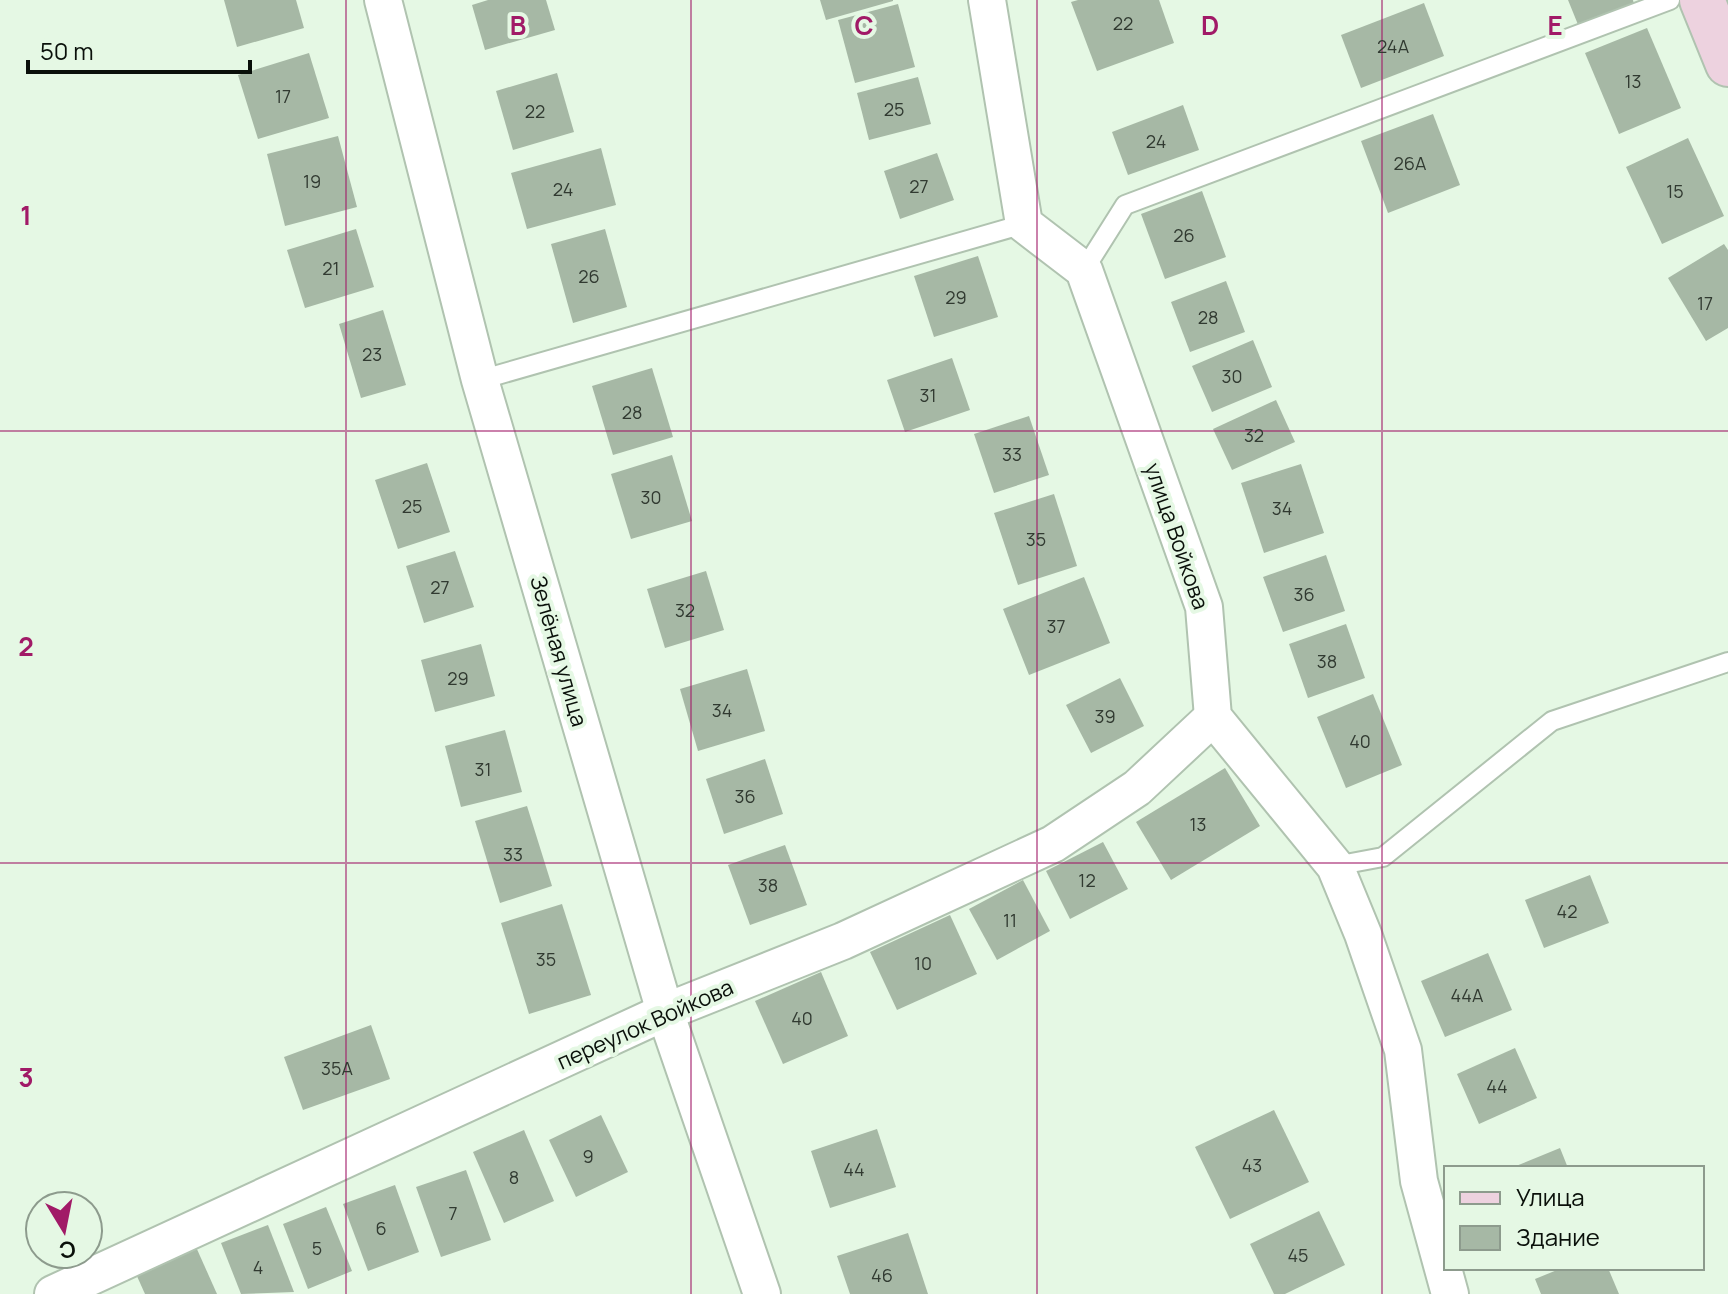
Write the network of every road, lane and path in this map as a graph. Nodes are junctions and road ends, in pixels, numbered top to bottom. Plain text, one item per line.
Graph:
1 (383, 0) edge
2 (987, 0) edge
3 (1670, 0) edge
4 (1702, 0) edge
5 (1728, 64) edge
6 (1024, 224) junction
7 (1084, 270) junction
8 (480, 380) junction
9 (1728, 662) edge
10 (1213, 717) junction
11 (1335, 866) junction
12 (665, 1012) junction
13 (53, 1294) edge
14 (762, 1294) edge
15 (1450, 1294) edge

1 - 8 street, Зелёная улица
2 - 6 street
3 - 7 lane
4 - 5 street
6 - 7 street
6 - 8 lane
7 - 10 street, улица Войкова
8 - 12 street, Зелёная улица
9 - 11 lane
10 - 11 street
10 - 12 street, переулок Войкова
11 - 15 street
12 - 13 street, переулок Войкова
12 - 14 street, Зелёная улица

